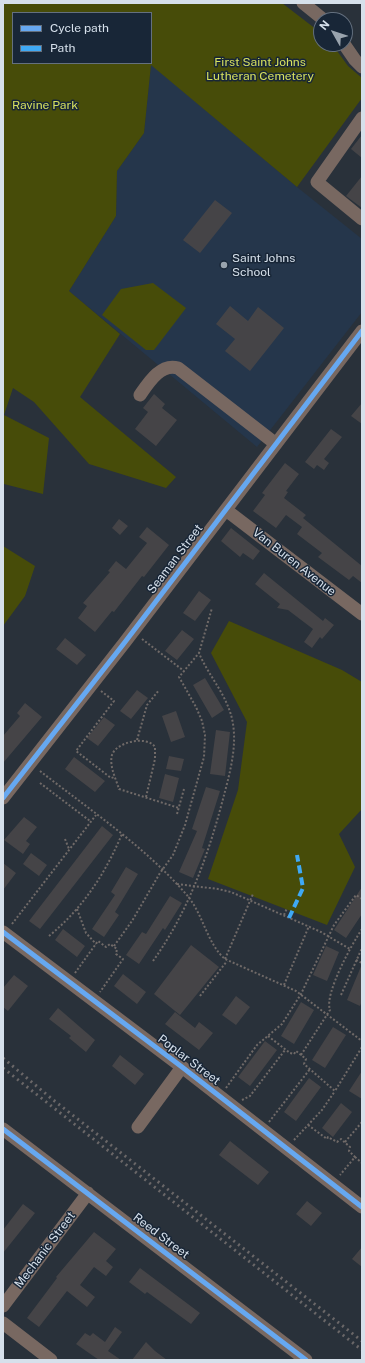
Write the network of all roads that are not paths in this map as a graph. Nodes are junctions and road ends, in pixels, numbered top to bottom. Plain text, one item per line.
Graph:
1 (303, 3) edge
2 (314, 12) edge
3 (350, 52) edge
4 (362, 67) edge
5 (362, 118) edge
6 (362, 219) edge
7 (361, 336) edge
8 (140, 395) dead end
9 (276, 444) junction
10 (226, 510) junction
11 (362, 614) edge
12 (3, 798) edge
13 (7, 928) edge
14 (182, 1067) junction
15 (138, 1127) dead end
16 (3, 1129) edge
17 (88, 1193) junction
18 (362, 1207) edge
19 (3, 1306) edge
20 (3, 1323) edge
21 (51, 1360) edge
22 (306, 1360) edge

1 - 2 street
3 - 4 street
5 - 6 street
7 - 9 street, Seaman Street
8 - 9 street
9 - 10 street, Seaman Street
10 - 11 street, Van Buren Avenue
10 - 12 street, Seaman Street
13 - 14 street, Poplar Street
14 - 15 street
14 - 18 street, Poplar Street
16 - 17 street, Reed Street
17 - 19 street, Mechanic Street
17 - 22 street, Reed Street
20 - 21 street

